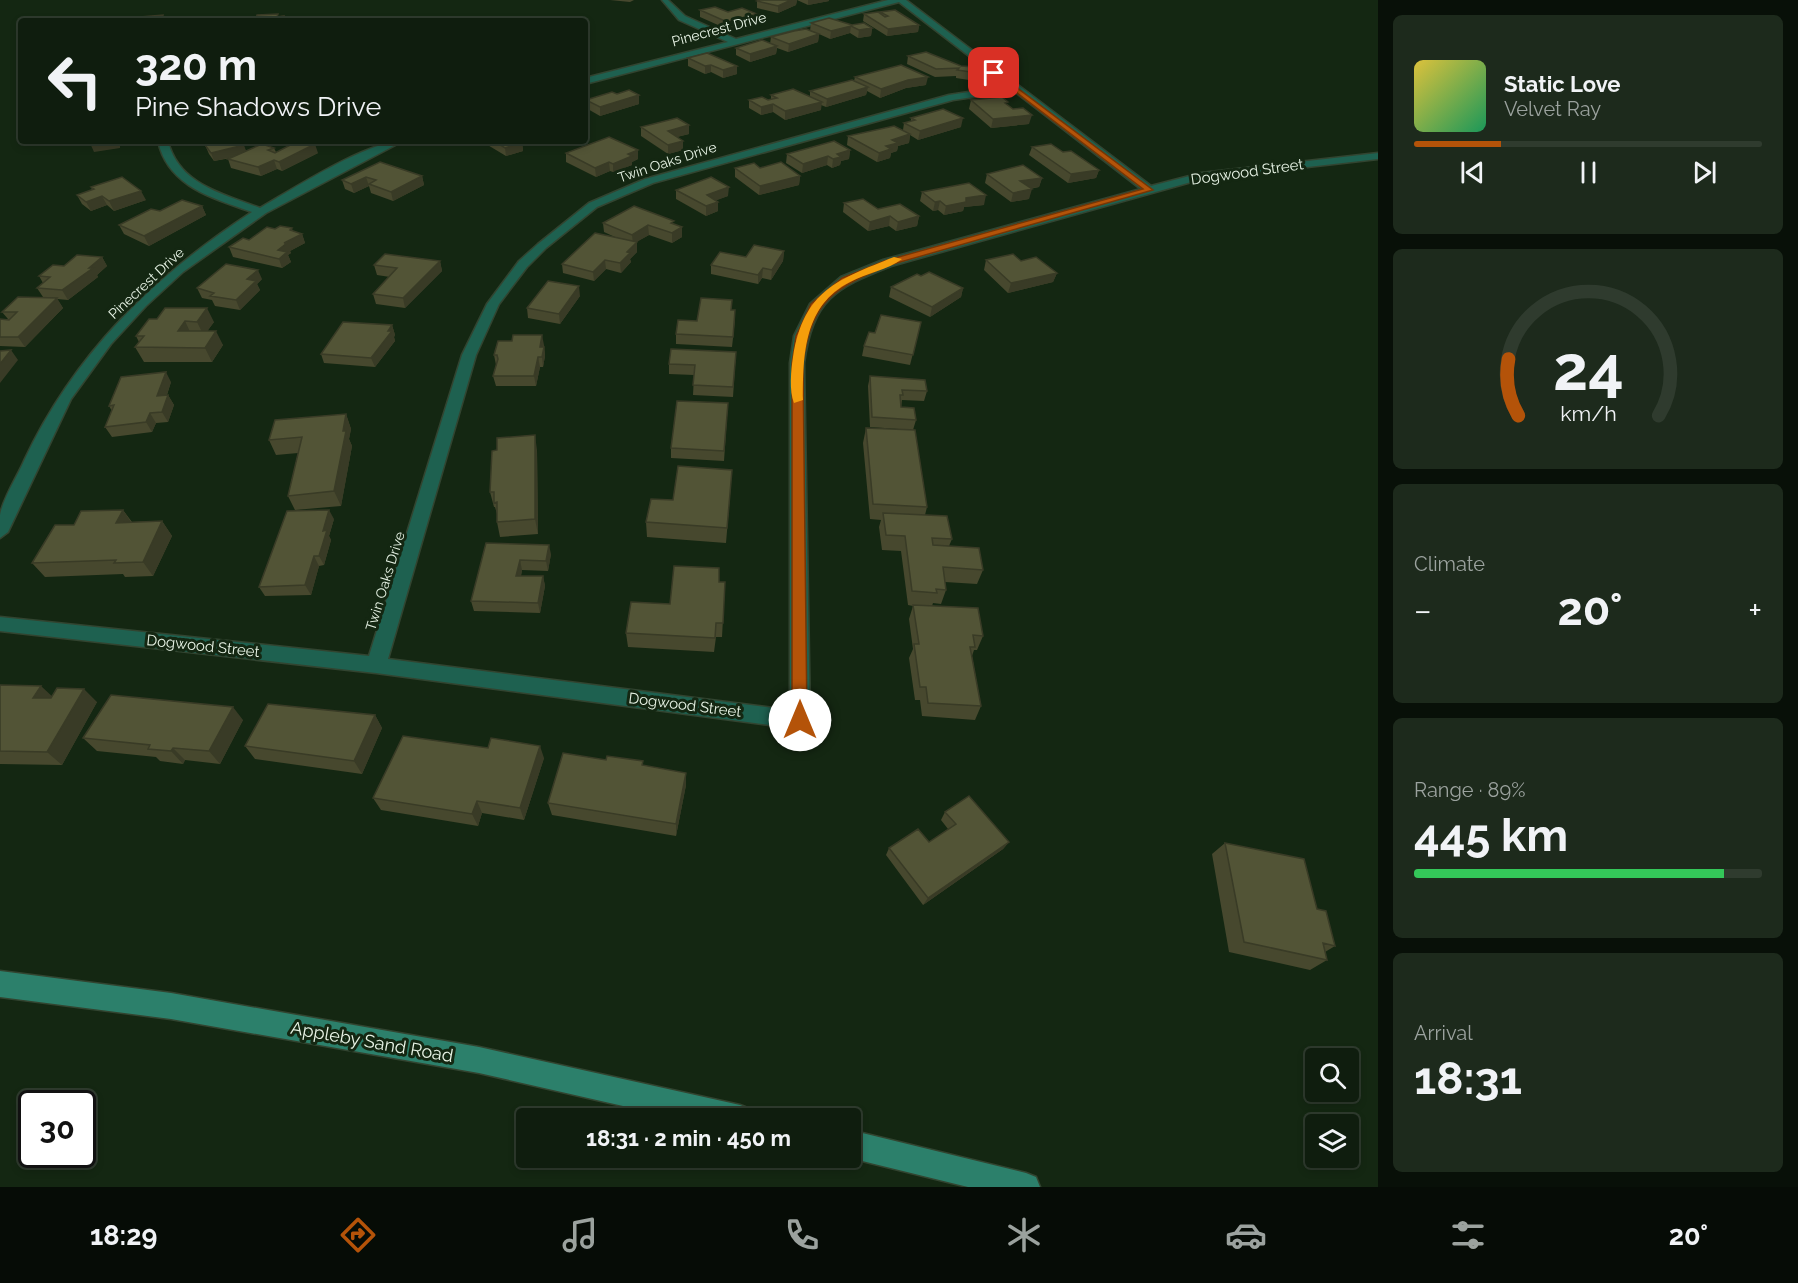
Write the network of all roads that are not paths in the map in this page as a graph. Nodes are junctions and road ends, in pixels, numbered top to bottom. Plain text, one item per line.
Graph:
1 (899, 0) edge
2 (665, 1) edge
3 (733, 41) junction
4 (588, 80) edge
5 (1013, 88) junction
6 (163, 144) edge
7 (391, 144) edge
8 (1378, 156) edge
9 (1149, 190) junction
10 (259, 211) junction
11 (0, 532) edge
12 (0, 624) edge
13 (376, 665) junction
14 (0, 984) edge
15 (691, 1108) edge
16 (861, 1147) edge
17 (1026, 1187) edge

1 - 3 street, Pinecrest Drive
1 - 5 street
2 - 3 street
3 - 4 street, Pinecrest Drive
5 - 9 street
5 - 13 street, Twin Oaks Drive
6 - 10 street
7 - 10 street, Pinecrest Drive
8 - 9 street, Dogwood Street
9 - 13 street, Dogwood Street
10 - 11 street, Pinecrest Drive
12 - 13 street, Dogwood Street
14 - 15 main road, Appleby Sand Road
16 - 17 main road

